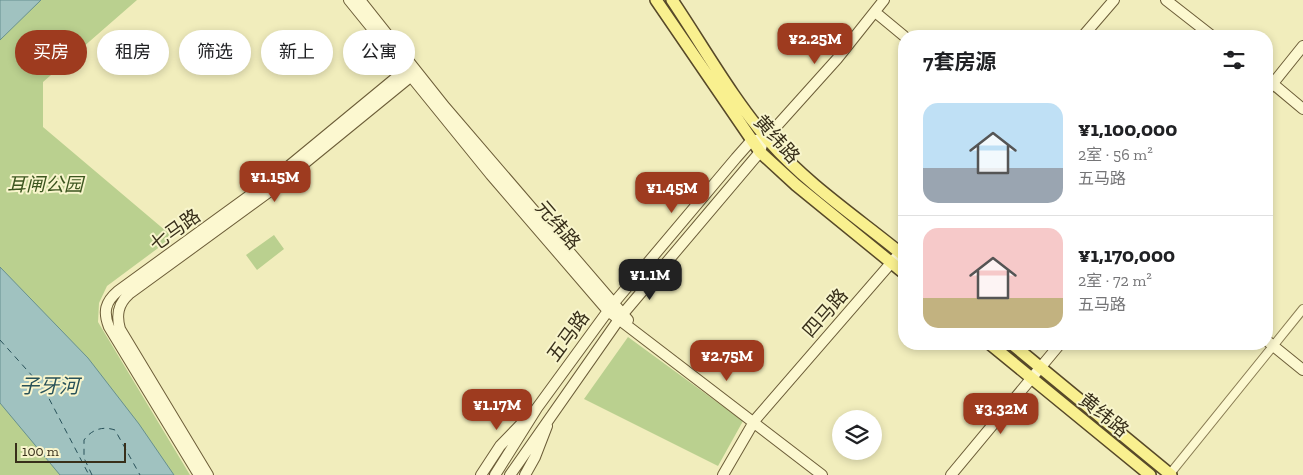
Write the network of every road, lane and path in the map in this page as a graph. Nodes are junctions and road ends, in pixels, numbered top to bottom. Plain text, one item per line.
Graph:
1 (349, 0) edge
2 (360, 0) edge
3 (656, 0) edge
4 (672, 0) edge
5 (884, 0) edge
6 (1114, 0) edge
7 (1166, 0) edge
8 (875, 12) junction
9 (375, 30) edge
10 (381, 30) edge
11 (1088, 30) edge
12 (1204, 30) edge
13 (898, 31) edge
14 (1303, 46) edge
15 (405, 75) edge
16 (405, 75) edge
17 (413, 75) edge
18 (1273, 79) edge
19 (1273, 88) edge
20 (1303, 109) edge
21 (766, 138) junction
22 (751, 141) junction
23 (760, 152) junction
24 (898, 249) edge
25 (898, 256) edge
26 (891, 263) junction
27 (898, 268) edge
28 (610, 308) junction
29 (1303, 309) edge
30 (620, 317) junction
31 (1273, 340) edge
32 (1273, 345) edge
33 (997, 350) edge
34 (1020, 350) edge
35 (1055, 350) edge
36 (1265, 350) edge
37 (1041, 367) junction
38 (1303, 370) edge
39 (1030, 377) junction
40 (537, 408) junction
41 (550, 417) junction
42 (754, 422) junction
43 (198, 475) edge
44 (208, 475) edge
45 (481, 475) edge
46 (495, 475) edge
47 (510, 475) edge
48 (525, 475) edge
49 (723, 475) edge
50 (822, 475) edge
51 (828, 475) edge
52 (946, 475) edge
53 (951, 475) edge
54 (1150, 475) edge
55 (1170, 475) edge

1 - 9 street, 元纬路
2 - 10 street, 元纬路
3 - 22 main road, 黄纬路
4 - 21 main road, 黄纬路
5 - 8 street, 五马路
6 - 11 street
7 - 12 street
8 - 13 street
8 - 21 street, 五马路
14 - 18 street
15 - 44 street, 七马路
16 - 43 street, 七马路
17 - 28 street, 元纬路
19 - 20 street
21 - 22 street
21 - 23 street, 五马路
21 - 24 main road, 黄纬路
22 - 23 main road, 黄纬路
22 - 28 street, 五马路
23 - 26 main road, 黄纬路
23 - 30 street, 五马路
25 - 26 street, 四马路
26 - 27 main road, 黄纬路
26 - 42 street, 四马路
28 - 30 street, 元纬路
28 - 40 street, 五马路
29 - 31 street
30 - 41 street, 五马路
30 - 42 street, 元纬路
32 - 38 street
33 - 39 main road, 黄纬路
34 - 37 main road, 黄纬路
35 - 37 street
36 - 55 street
37 - 39 street
37 - 55 main road, 黄纬路
39 - 52 street
39 - 53 street
39 - 54 main road, 黄纬路
40 - 45 street
40 - 46 street, 五马路
41 - 47 street, 五马路
41 - 48 street
42 - 49 street, 四马路
42 - 50 street, 元纬路
42 - 51 street, 元纬路

